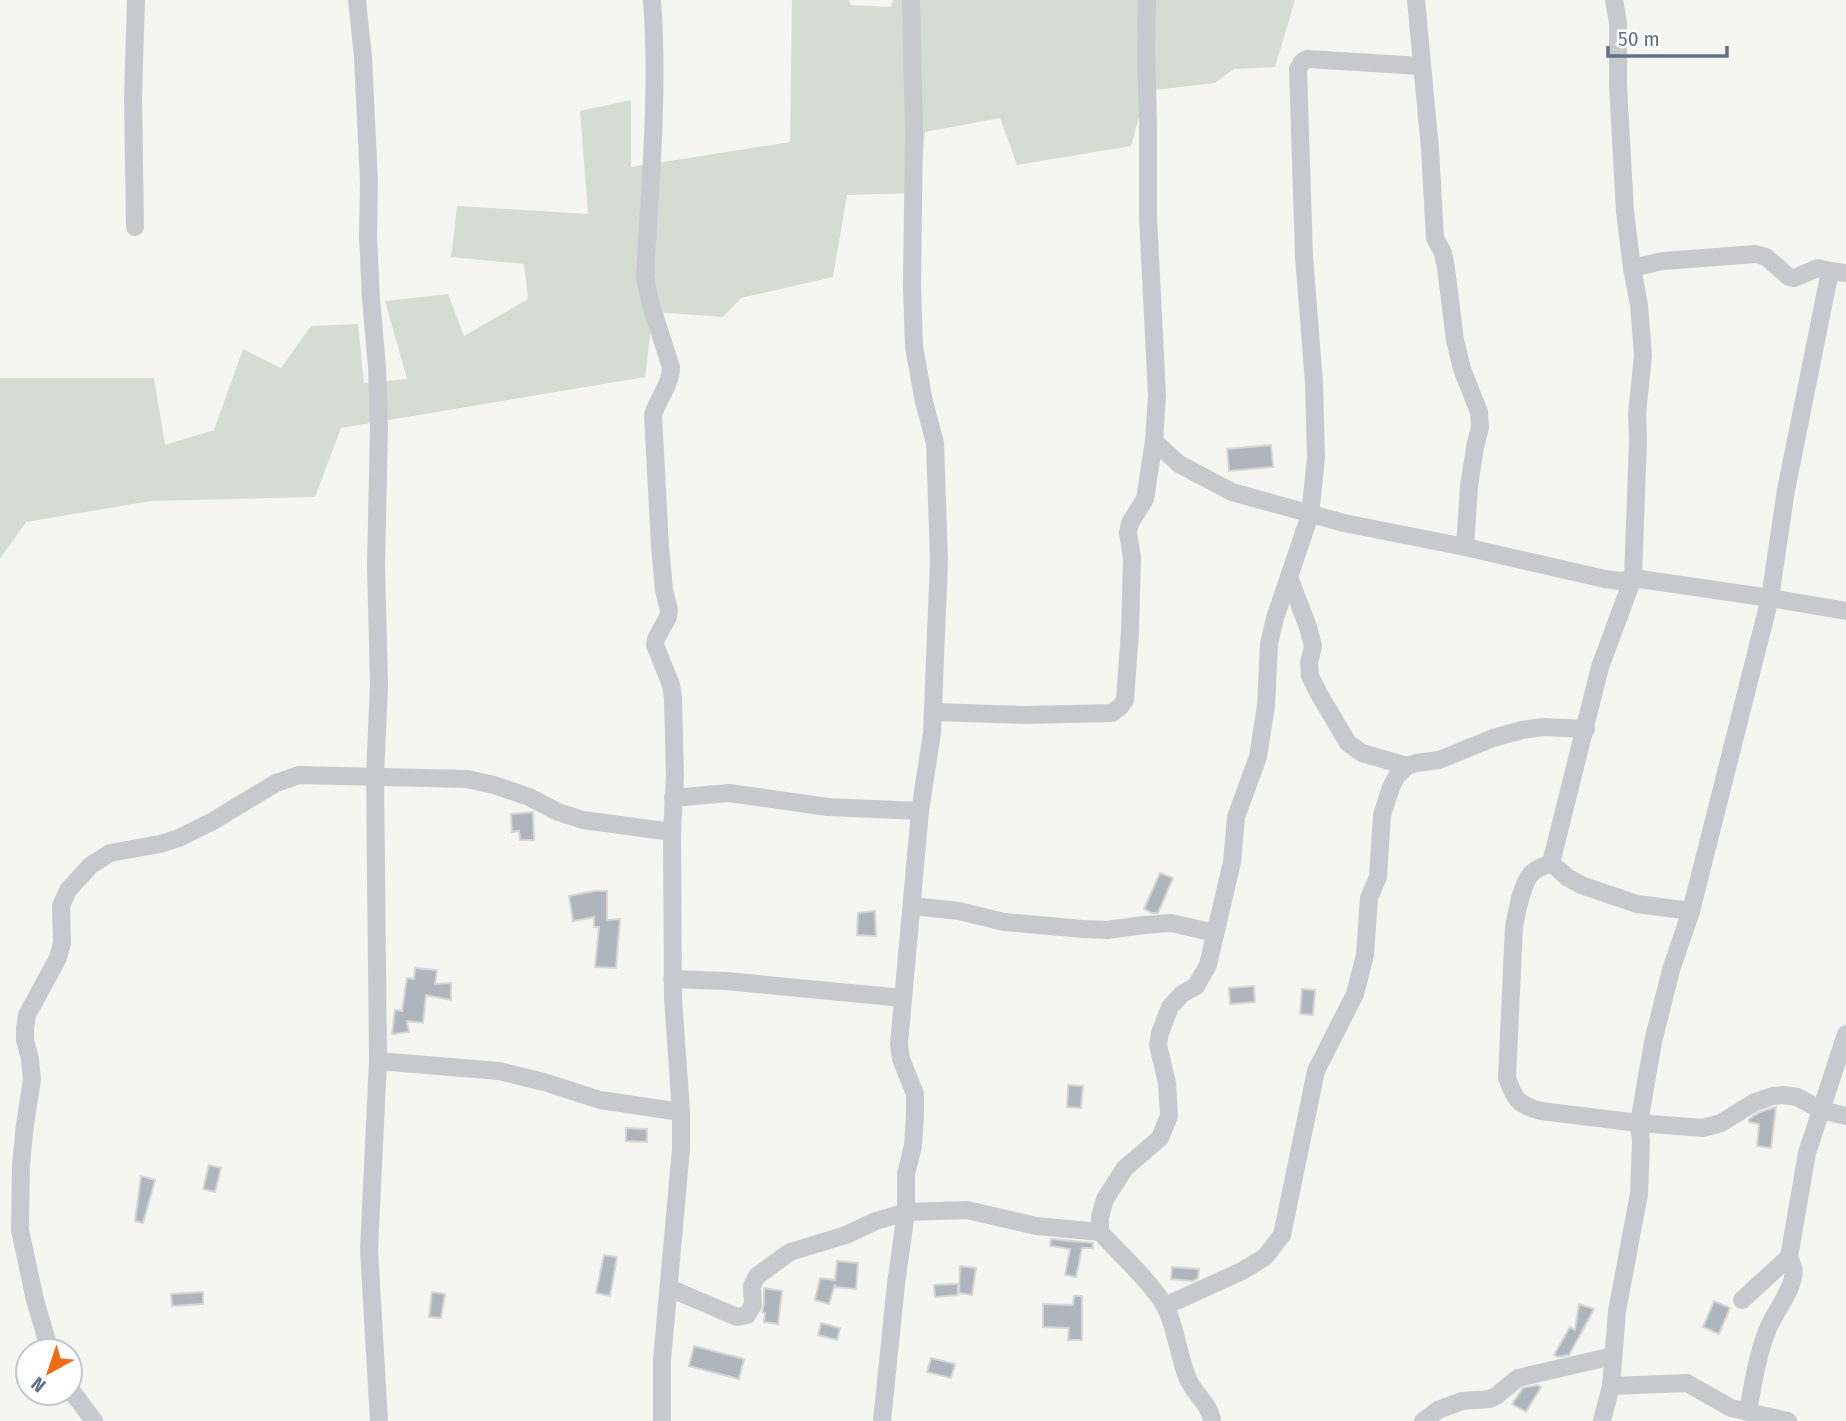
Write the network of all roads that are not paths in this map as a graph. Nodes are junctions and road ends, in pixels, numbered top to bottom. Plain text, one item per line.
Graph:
1 (136, 0) edge
2 (357, 0) edge
3 (652, 0) edge
4 (911, 0) edge
5 (1147, 0) edge
6 (1416, 0) edge
7 (1614, 0) edge
8 (1421, 66) junction
9 (135, 227) dead end
10 (1632, 268) junction
11 (1838, 272) edge
12 (1154, 441) junction
13 (1179, 464) junction
14 (1148, 479) junction
15 (1310, 515) junction
16 (1465, 547) junction
17 (1289, 576) junction
18 (1633, 578) junction
19 (1770, 598) junction
20 (1846, 611) edge
21 (934, 712) junction
22 (1586, 729) junction
23 (1407, 766) junction
24 (375, 776) junction
25 (673, 798) junction
26 (920, 811) junction
27 (672, 832) junction
28 (1551, 863) junction
29 (912, 906) junction
30 (1691, 911) junction
31 (1215, 933) junction
32 (672, 979) junction
33 (903, 998) junction
34 (1846, 1034) edge
35 (378, 1061) junction
36 (1822, 1110) junction
37 (681, 1112) junction
38 (1846, 1116) edge
39 (1639, 1123) junction
40 (906, 1212) junction
41 (1100, 1232) junction
42 (1789, 1257) junction
43 (669, 1288) junction
44 (1742, 1300) dead end
45 (1165, 1306) junction
46 (46, 1337) edge
47 (1613, 1356) junction
48 (1611, 1386) junction
49 (1748, 1411) junction
50 (379, 1421) edge
51 (662, 1421) edge
52 (882, 1421) edge
53 (1212, 1421) edge
54 (1423, 1421) edge
55 (1602, 1421) edge
56 (1788, 1421) edge

1 - 9 street
2 - 24 street
3 - 25 street
4 - 21 street
5 - 12 street
6 - 8 street
7 - 10 street
8 - 15 street
8 - 16 street
10 - 11 street
10 - 18 street
11 - 19 street
12 - 13 street
12 - 14 street
13 - 14 street
13 - 15 street
14 - 21 street
15 - 16 street
15 - 17 street
16 - 18 street
17 - 23 street
17 - 31 street
18 - 19 street
18 - 22 street
19 - 20 street
19 - 30 street
21 - 26 street
22 - 23 street
22 - 28 street
23 - 45 street
24 - 27 street
24 - 35 street
24 - 46 street
25 - 26 street
25 - 27 street
26 - 29 street
27 - 32 street
28 - 30 street
28 - 39 street
29 - 31 street
29 - 33 street
30 - 39 street
31 - 41 street
32 - 33 street
32 - 37 street
33 - 40 street
34 - 36 street
35 - 37 street
35 - 50 street
36 - 38 street
36 - 39 street
36 - 42 street
37 - 43 street
39 - 47 street
40 - 41 street
40 - 43 street
40 - 52 street
41 - 45 street
42 - 44 street
42 - 49 street
43 - 51 street
45 - 53 street
47 - 48 street
47 - 54 street
48 - 49 street
48 - 55 street
49 - 56 street

